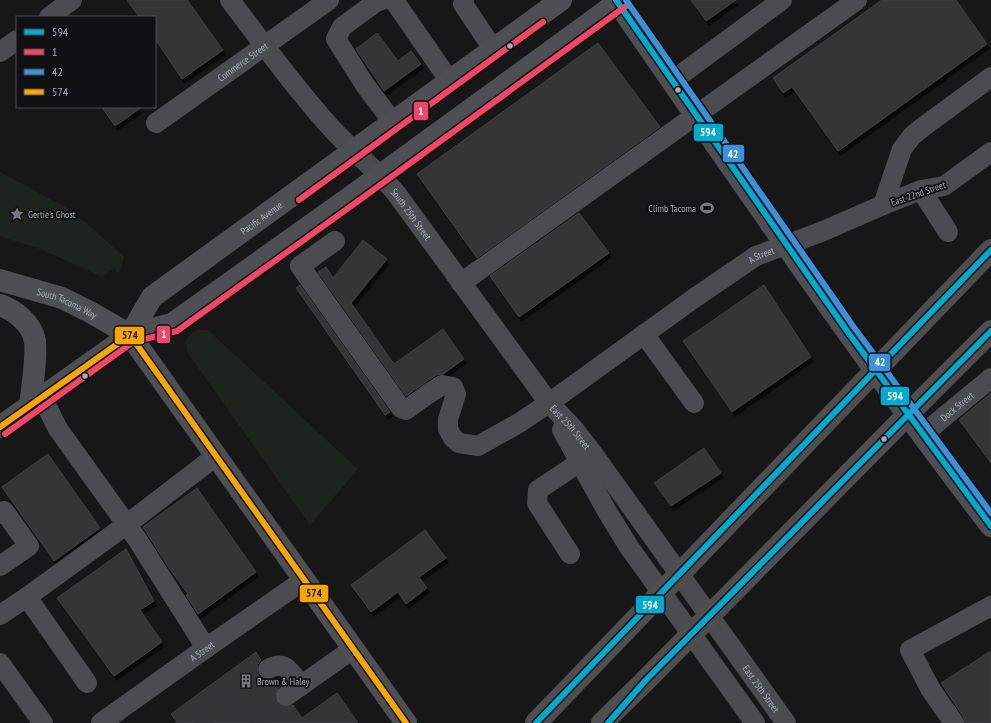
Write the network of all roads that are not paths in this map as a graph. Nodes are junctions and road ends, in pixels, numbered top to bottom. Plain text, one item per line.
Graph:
1 (72, 0) edge
2 (230, 0) edge
3 (329, 0) edge
4 (382, 0) edge
5 (391, 0) edge
6 (464, 0) edge
7 (561, 0) edge
8 (782, 0) edge
9 (857, 0) edge
10 (618, 1) edge
11 (50, 16) edge
12 (16, 41) edge
13 (265, 47) junction
14 (493, 49) junction
15 (0, 52) edge
16 (991, 77) edge
17 (449, 80) junction
18 (672, 81) junction
19 (696, 115) junction
20 (393, 122) junction
21 (156, 123) dead end
22 (354, 150) junction
23 (991, 152) edge
24 (380, 175) junction
25 (920, 190) junction
26 (883, 205) junction
27 (948, 232) dead end
28 (335, 241) dead end
29 (787, 245) junction
30 (991, 250) edge
31 (0, 280) edge
32 (462, 283) junction
33 (0, 305) edge
34 (991, 331) edge
35 (644, 334) junction
36 (130, 335) junction
37 (991, 342) edge
38 (991, 378) edge
39 (927, 395) junction
40 (36, 402) junction
41 (549, 403) junction
42 (694, 403) dead end
43 (0, 427) edge
44 (922, 436) junction
45 (216, 456) junction
46 (580, 462) junction
47 (0, 514) edge
48 (126, 525) junction
49 (991, 526) edge
50 (570, 554) dead end
51 (0, 566) edge
52 (304, 580) junction
53 (28, 598) junction
54 (991, 606) edge
55 (0, 615) edge
56 (206, 648) junction
57 (353, 649) junction
58 (0, 664) edge
59 (268, 669) tunnel mouth
60 (645, 681) junction
61 (87, 683) dead end
62 (43, 723) edge
63 (101, 723) edge
64 (406, 723) edge
65 (536, 723) edge
66 (602, 723) edge
67 (608, 723) edge
68 (755, 723) edge
69 (786, 723) edge
70 (954, 723) edge

1 - 11 street
2 - 13 street, South 25th Street
3 - 13 street, Commerce Street
4 - 20 street
5 - 17 street
6 - 14 street
7 - 14 main road, Pacific Avenue
8 - 18 street
9 - 19 street
10 - 18 main road
10 - 24 main road, Pacific Avenue
12 - 15 street
13 - 21 street, Commerce Street
13 - 22 street, South 25th Street
14 - 17 main road, Pacific Avenue
16 - 26 street
17 - 20 main road, Pacific Avenue
18 - 19 main road
19 - 29 main road
19 - 32 street
20 - 22 main road, Pacific Avenue
22 - 24 street, South 25th Street
22 - 36 main road, Pacific Avenue
23 - 25 street, East 22nd Street
24 - 32 street, South 25th Street
24 - 36 main road, Pacific Avenue
25 - 26 street, East 22nd Street
25 - 27 street
26 - 29 street, A Street
28 - 41 street, A Street
29 - 35 street, A Street
29 - 44 main road
30 - 65 highway, bridge
31 - 36 main road, South Tacoma Way
32 - 41 street, South 25th Street
33 - 40 main road
34 - 39 highway
35 - 41 street, A Street
35 - 42 street
36 - 40 main road, Pacific Avenue
36 - 45 main road
37 - 39 highway
38 - 44 street, Dock Street
39 - 60 highway, bridge
40 - 43 main road, Pacific Avenue
40 - 48 street
41 - 46 street, East 25th Street
41 - 69 street, East 25th Street
44 - 49 main road
45 - 48 street
45 - 52 main road
46 - 50 street
46 - 68 street, East 25th Street
47 - 51 street
48 - 53 street
48 - 56 street
52 - 56 street, A Street
52 - 57 main road
53 - 55 street
53 - 61 street
54 - 70 street
56 - 63 street, A Street
57 - 59 street
57 - 64 main road
58 - 62 street
60 - 66 highway
60 - 67 highway

